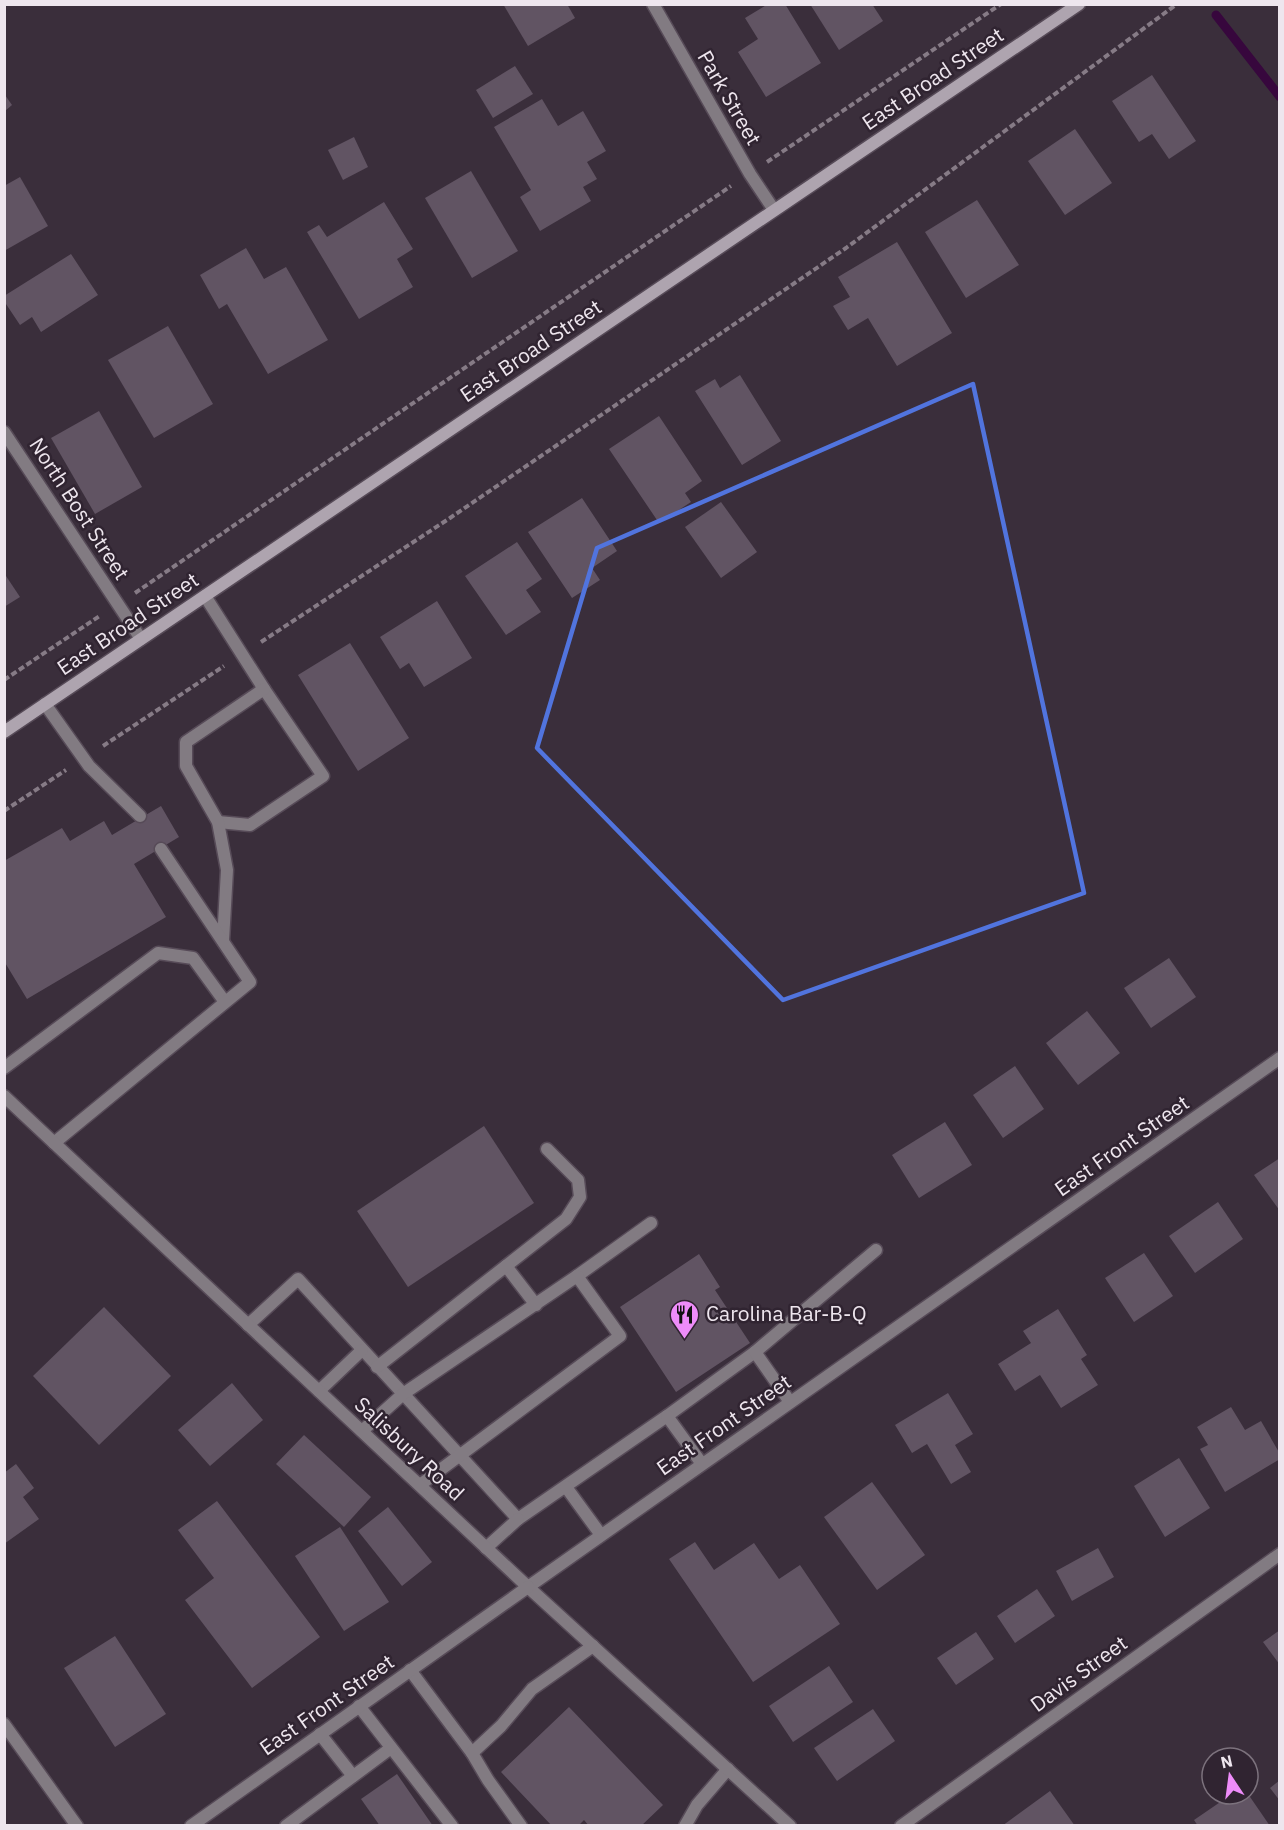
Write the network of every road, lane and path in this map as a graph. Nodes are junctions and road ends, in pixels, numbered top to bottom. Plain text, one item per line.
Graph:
1 (653, 4) edge
2 (1001, 4) edge
3 (1079, 4) edge
4 (1177, 4) edge
5 (750, 174) junction
6 (774, 210) junction
7 (4, 432) edge
8 (204, 596) junction
9 (118, 604) junction
10 (141, 639) junction
11 (242, 655) junction
12 (4, 680) edge
13 (264, 689) junction
14 (45, 704) junction
15 (4, 732) edge
16 (84, 759) junction
17 (4, 811) edge
18 (140, 816) dead end
19 (218, 822) junction
20 (161, 849) dead end
21 (223, 941) junction
22 (225, 1002) junction
23 (1280, 1058) edge
24 (4, 1068) edge
25 (4, 1096) edge
26 (54, 1143) junction
27 (547, 1149) dead end
28 (651, 1223) dead end
29 (876, 1250) dead end
30 (506, 1266) junction
31 (577, 1276) junction
32 (536, 1305) junction
33 (248, 1325) junction
34 (362, 1350) junction
35 (755, 1352) junction
36 (378, 1367) junction
37 (319, 1391) junction
38 (403, 1394) junction
39 (790, 1402) junction
40 (667, 1416) junction
41 (362, 1431) junction
42 (458, 1455) junction
43 (702, 1464) junction
44 (420, 1485) junction
45 (566, 1486) junction
46 (518, 1519) junction
47 (601, 1535) junction
48 (486, 1548) junction
49 (1280, 1554) edge
50 (528, 1587) junction
51 (593, 1646) junction
52 (410, 1670) junction
53 (359, 1706) junction
54 (4, 1724) edge
55 (320, 1734) junction
56 (391, 1748) junction
57 (472, 1753) junction
58 (728, 1769) junction
59 (353, 1776) junction
60 (77, 1826) edge
61 (191, 1826) edge
62 (286, 1826) edge
63 (452, 1826) edge
64 (521, 1826) edge
65 (685, 1826) edge
66 (790, 1826) edge
67 (901, 1826) edge

1 - 5 street, Park Street
2 - 5 path
3 - 6 main road, East Broad Street
4 - 11 path
5 - 6 street, Park Street
5 - 9 path
6 - 8 main road, East Broad Street
7 - 9 street, North Bost Street
8 - 10 main road, East Broad Street
8 - 11 street
9 - 10 street, North Bost Street
9 - 12 path
10 - 14 main road, East Broad Street
11 - 13 street
11 - 16 path
13 - 19 street
13 - 19 street
14 - 15 main road, East Broad Street
14 - 16 street
16 - 17 path
16 - 18 street
19 - 21 street
20 - 21 street
21 - 22 street
22 - 24 street
22 - 26 street
23 - 39 street, East Front Street
25 - 26 street, Salisbury Road
26 - 33 street, Salisbury Road
27 - 30 street
28 - 31 street
29 - 35 street
30 - 32 street
30 - 36 street
31 - 32 street
31 - 42 street
32 - 38 street
33 - 34 street
33 - 37 street, Salisbury Road
34 - 36 street
34 - 37 street
35 - 39 street
35 - 40 street
36 - 38 street
37 - 41 street, Salisbury Road
38 - 41 street
38 - 42 street
39 - 43 street, East Front Street
40 - 43 street
40 - 45 street
41 - 44 street, Salisbury Road
42 - 44 street
42 - 46 street
43 - 47 street, East Front Street
44 - 48 street, Salisbury Road
45 - 46 street
45 - 47 street
46 - 48 street
47 - 50 street, East Front Street
48 - 50 street, Salisbury Road
49 - 67 street, Davis Street
50 - 51 street, Salisbury Road
50 - 52 street, East Front Street
51 - 57 street
51 - 58 street, Salisbury Road
52 - 53 street, East Front Street
52 - 57 street
53 - 55 street, East Front Street
53 - 56 street
54 - 60 street
55 - 59 street
55 - 61 street, East Front Street
56 - 59 street
56 - 63 street
57 - 64 street
58 - 65 street
58 - 66 street, Salisbury Road
59 - 62 street

